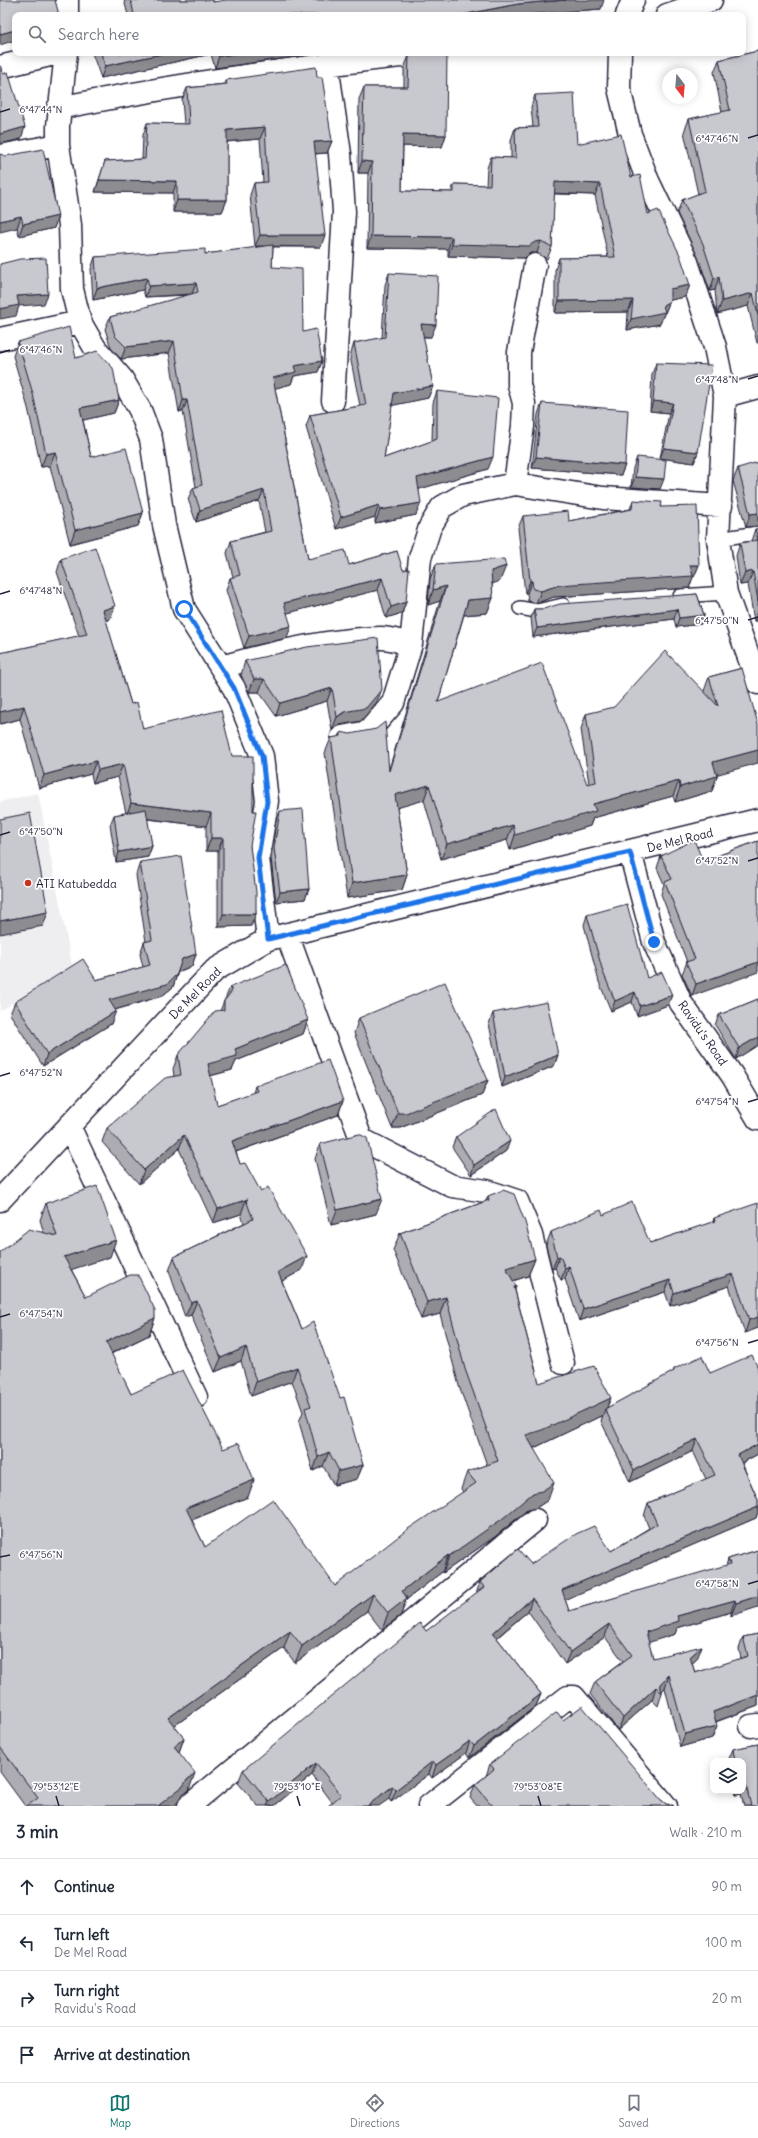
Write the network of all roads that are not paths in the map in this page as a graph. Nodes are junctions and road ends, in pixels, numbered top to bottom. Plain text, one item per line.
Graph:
1 (67, 0) edge
2 (633, 0) edge
3 (711, 0) edge
4 (67, 12) edge
5 (628, 12) edge
6 (676, 12) edge
7 (46, 56) edge
8 (66, 56) edge
9 (400, 56) edge
10 (620, 56) edge
11 (327, 64) junction
12 (0, 67) edge
13 (58, 108) junction
14 (58, 145) junction
15 (0, 156) edge
16 (535, 265) dead end
17 (80, 322) junction
18 (0, 339) edge
19 (758, 387) edge
20 (725, 396) junction
21 (333, 401) dead end
22 (515, 484) junction
23 (721, 506) junction
24 (758, 533) edge
25 (718, 539) junction
26 (726, 593) junction
27 (664, 598) edge
28 (579, 604) edge
29 (520, 608) dead end
30 (411, 644) junction
31 (220, 667) junction
32 (758, 683) edge
33 (342, 737) edge
34 (758, 820) edge
35 (630, 852) junction
36 (277, 936) junction
37 (758, 1119) edge
38 (68, 1126) junction
39 (0, 1200) edge
40 (563, 1363) dead end
41 (204, 1415) edge
42 (535, 1520) dead end
43 (189, 1806) edge
44 (429, 1806) edge
45 (666, 1806) edge

1 - 4 street
2 - 5 street
3 - 6 street
7 - 12 street
8 - 13 street
9 - 11 street
10 - 20 street
11 - 13 street
11 - 21 street
13 - 14 street
14 - 15 street
14 - 17 street
16 - 22 street
17 - 18 street
17 - 31 street
19 - 20 street
20 - 23 street
22 - 23 street
22 - 30 street
23 - 25 street
24 - 25 lane
25 - 26 street
26 - 27 lane
26 - 32 street
28 - 29 lane
30 - 31 street
30 - 33 street
31 - 36 street
34 - 35 street, De Mel Road
35 - 36 street, De Mel Road
35 - 37 street, Ravidu's Road
36 - 38 street, De Mel Road
36 - 40 street
38 - 39 street, De Mel Road
38 - 41 street
42 - 43 street
44 - 45 street

